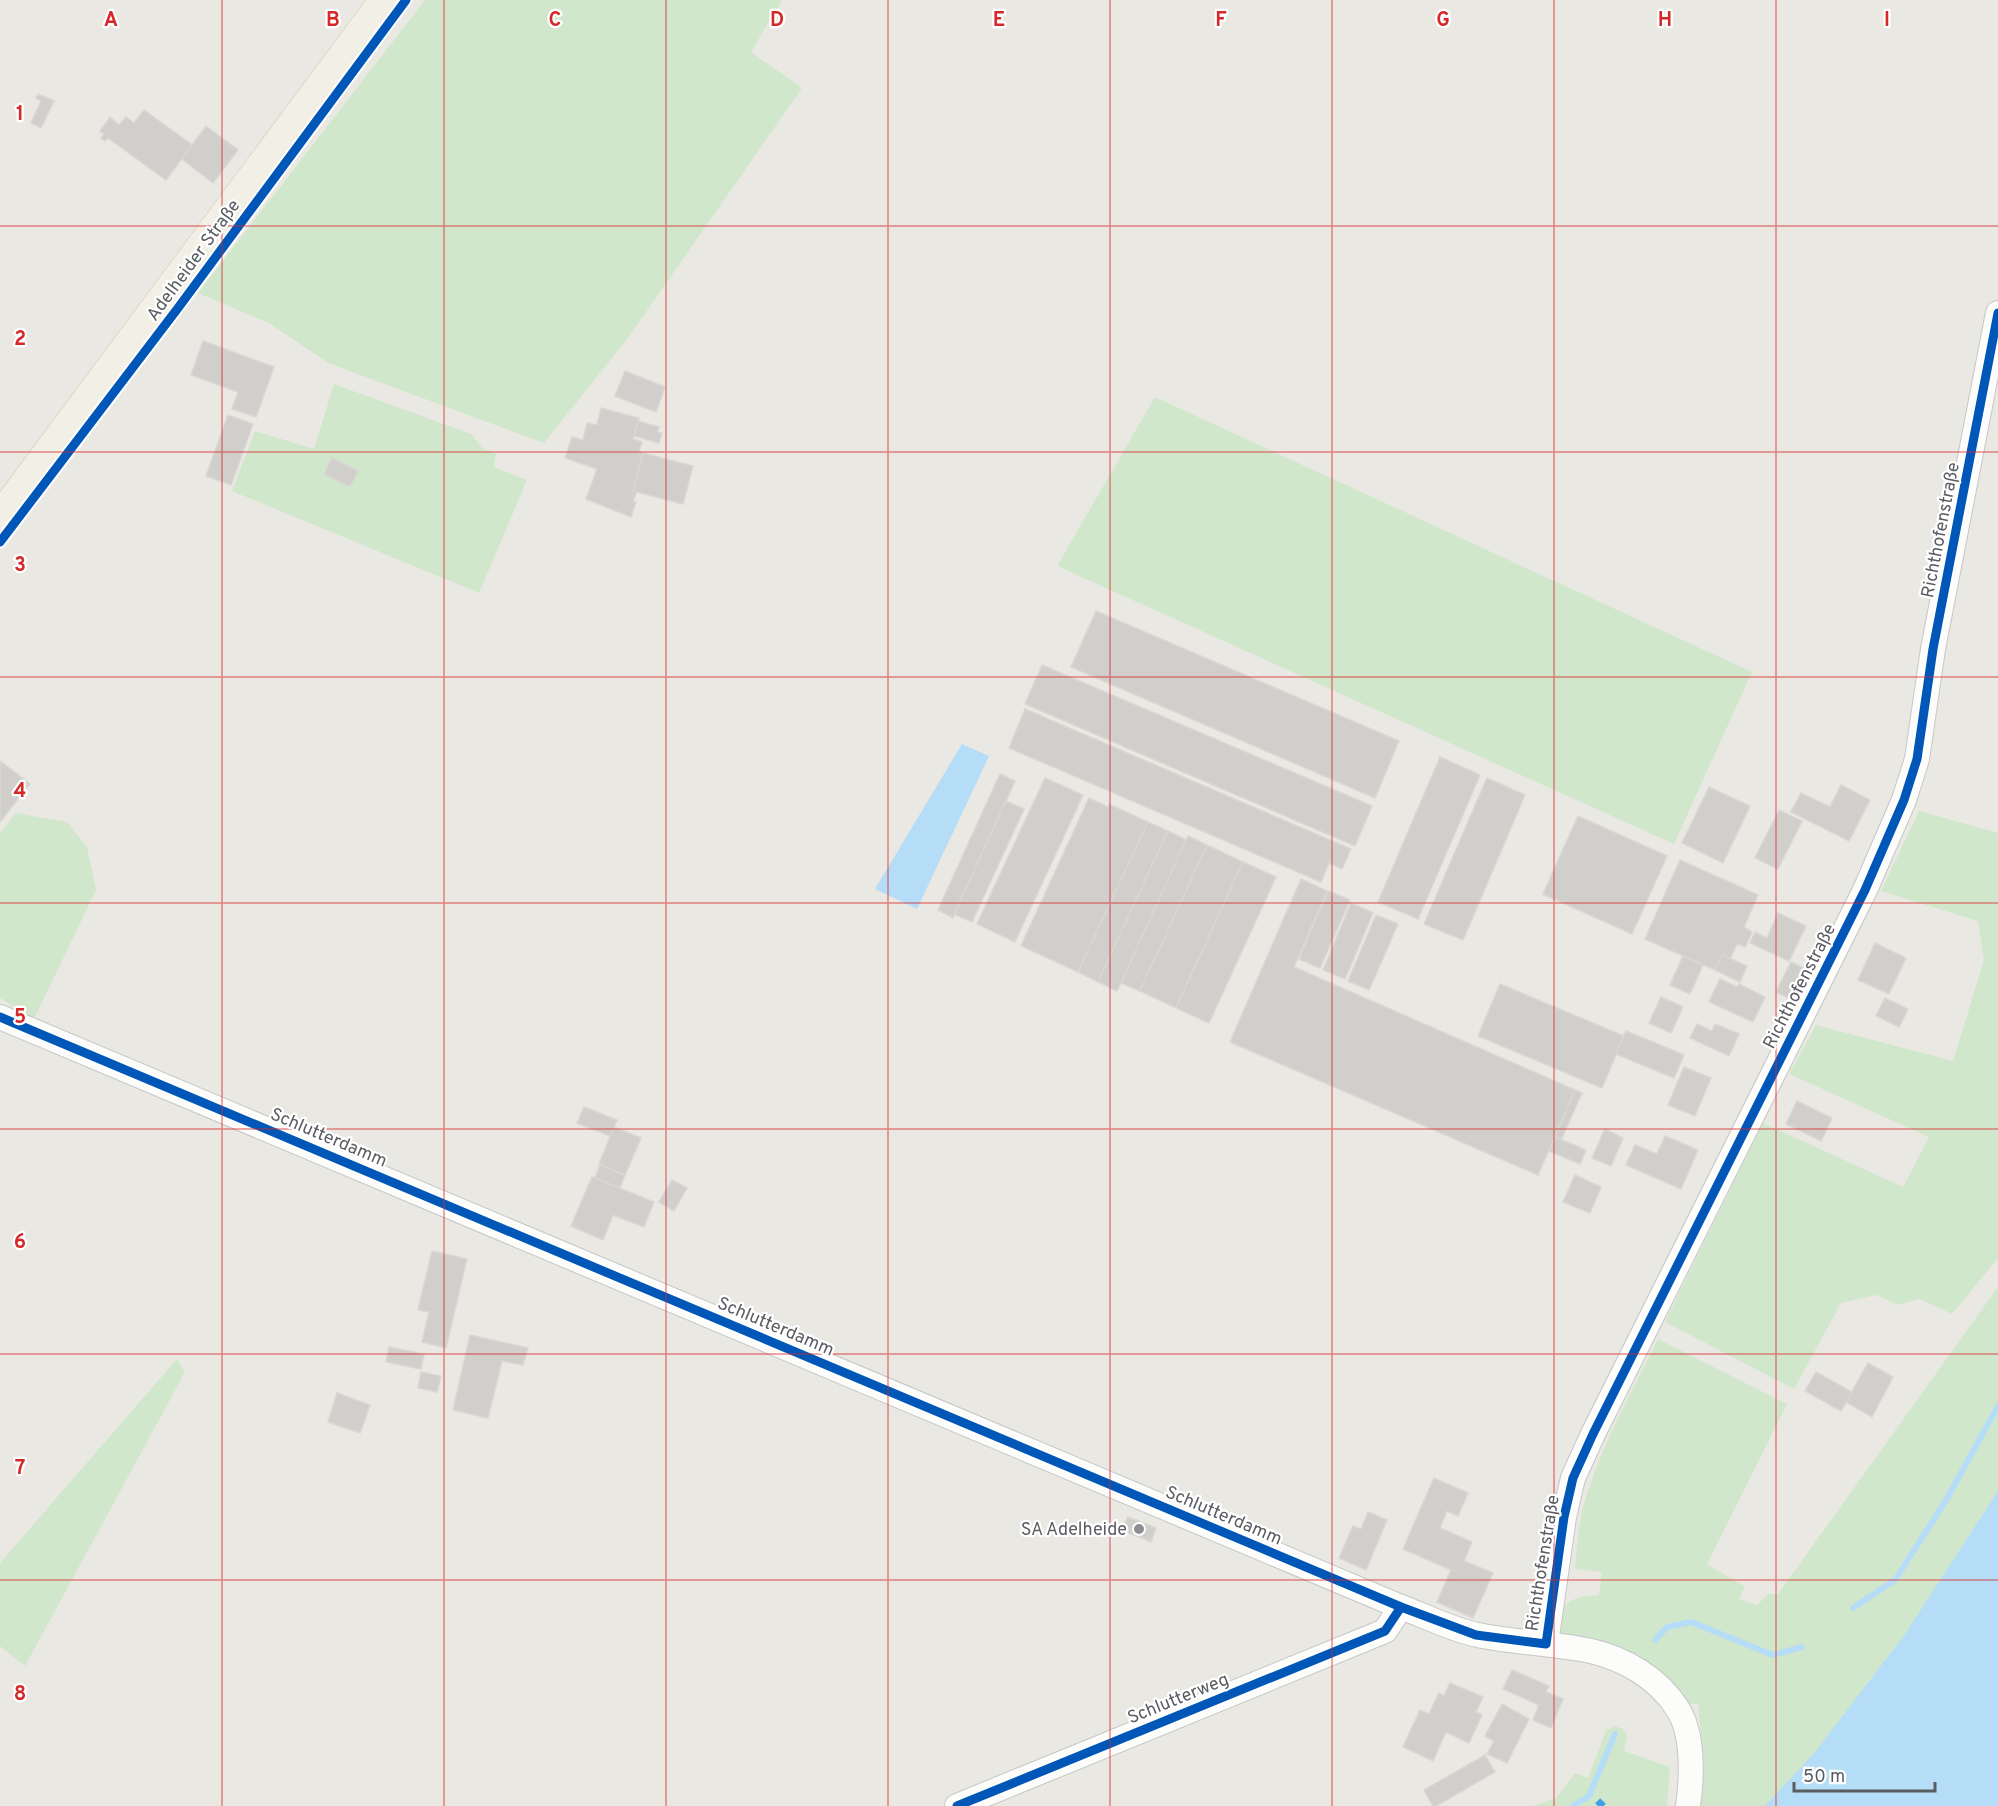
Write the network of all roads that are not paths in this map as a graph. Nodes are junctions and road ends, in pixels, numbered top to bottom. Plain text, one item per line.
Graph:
1 (386, 0) edge
2 (1998, 313) edge
3 (0, 519) edge
4 (0, 1017) edge
5 (1401, 1607) junction
6 (1546, 1644) junction
7 (957, 1806) edge
8 (1688, 1806) edge

1 - 3 main road, Adelheider Straße
2 - 6 street, Richthofenstraße
4 - 5 street, Schlutterdamm
5 - 6 street, Schlutterdamm
5 - 7 street, Schlutterweg
6 - 8 street, Schlutterdamm

